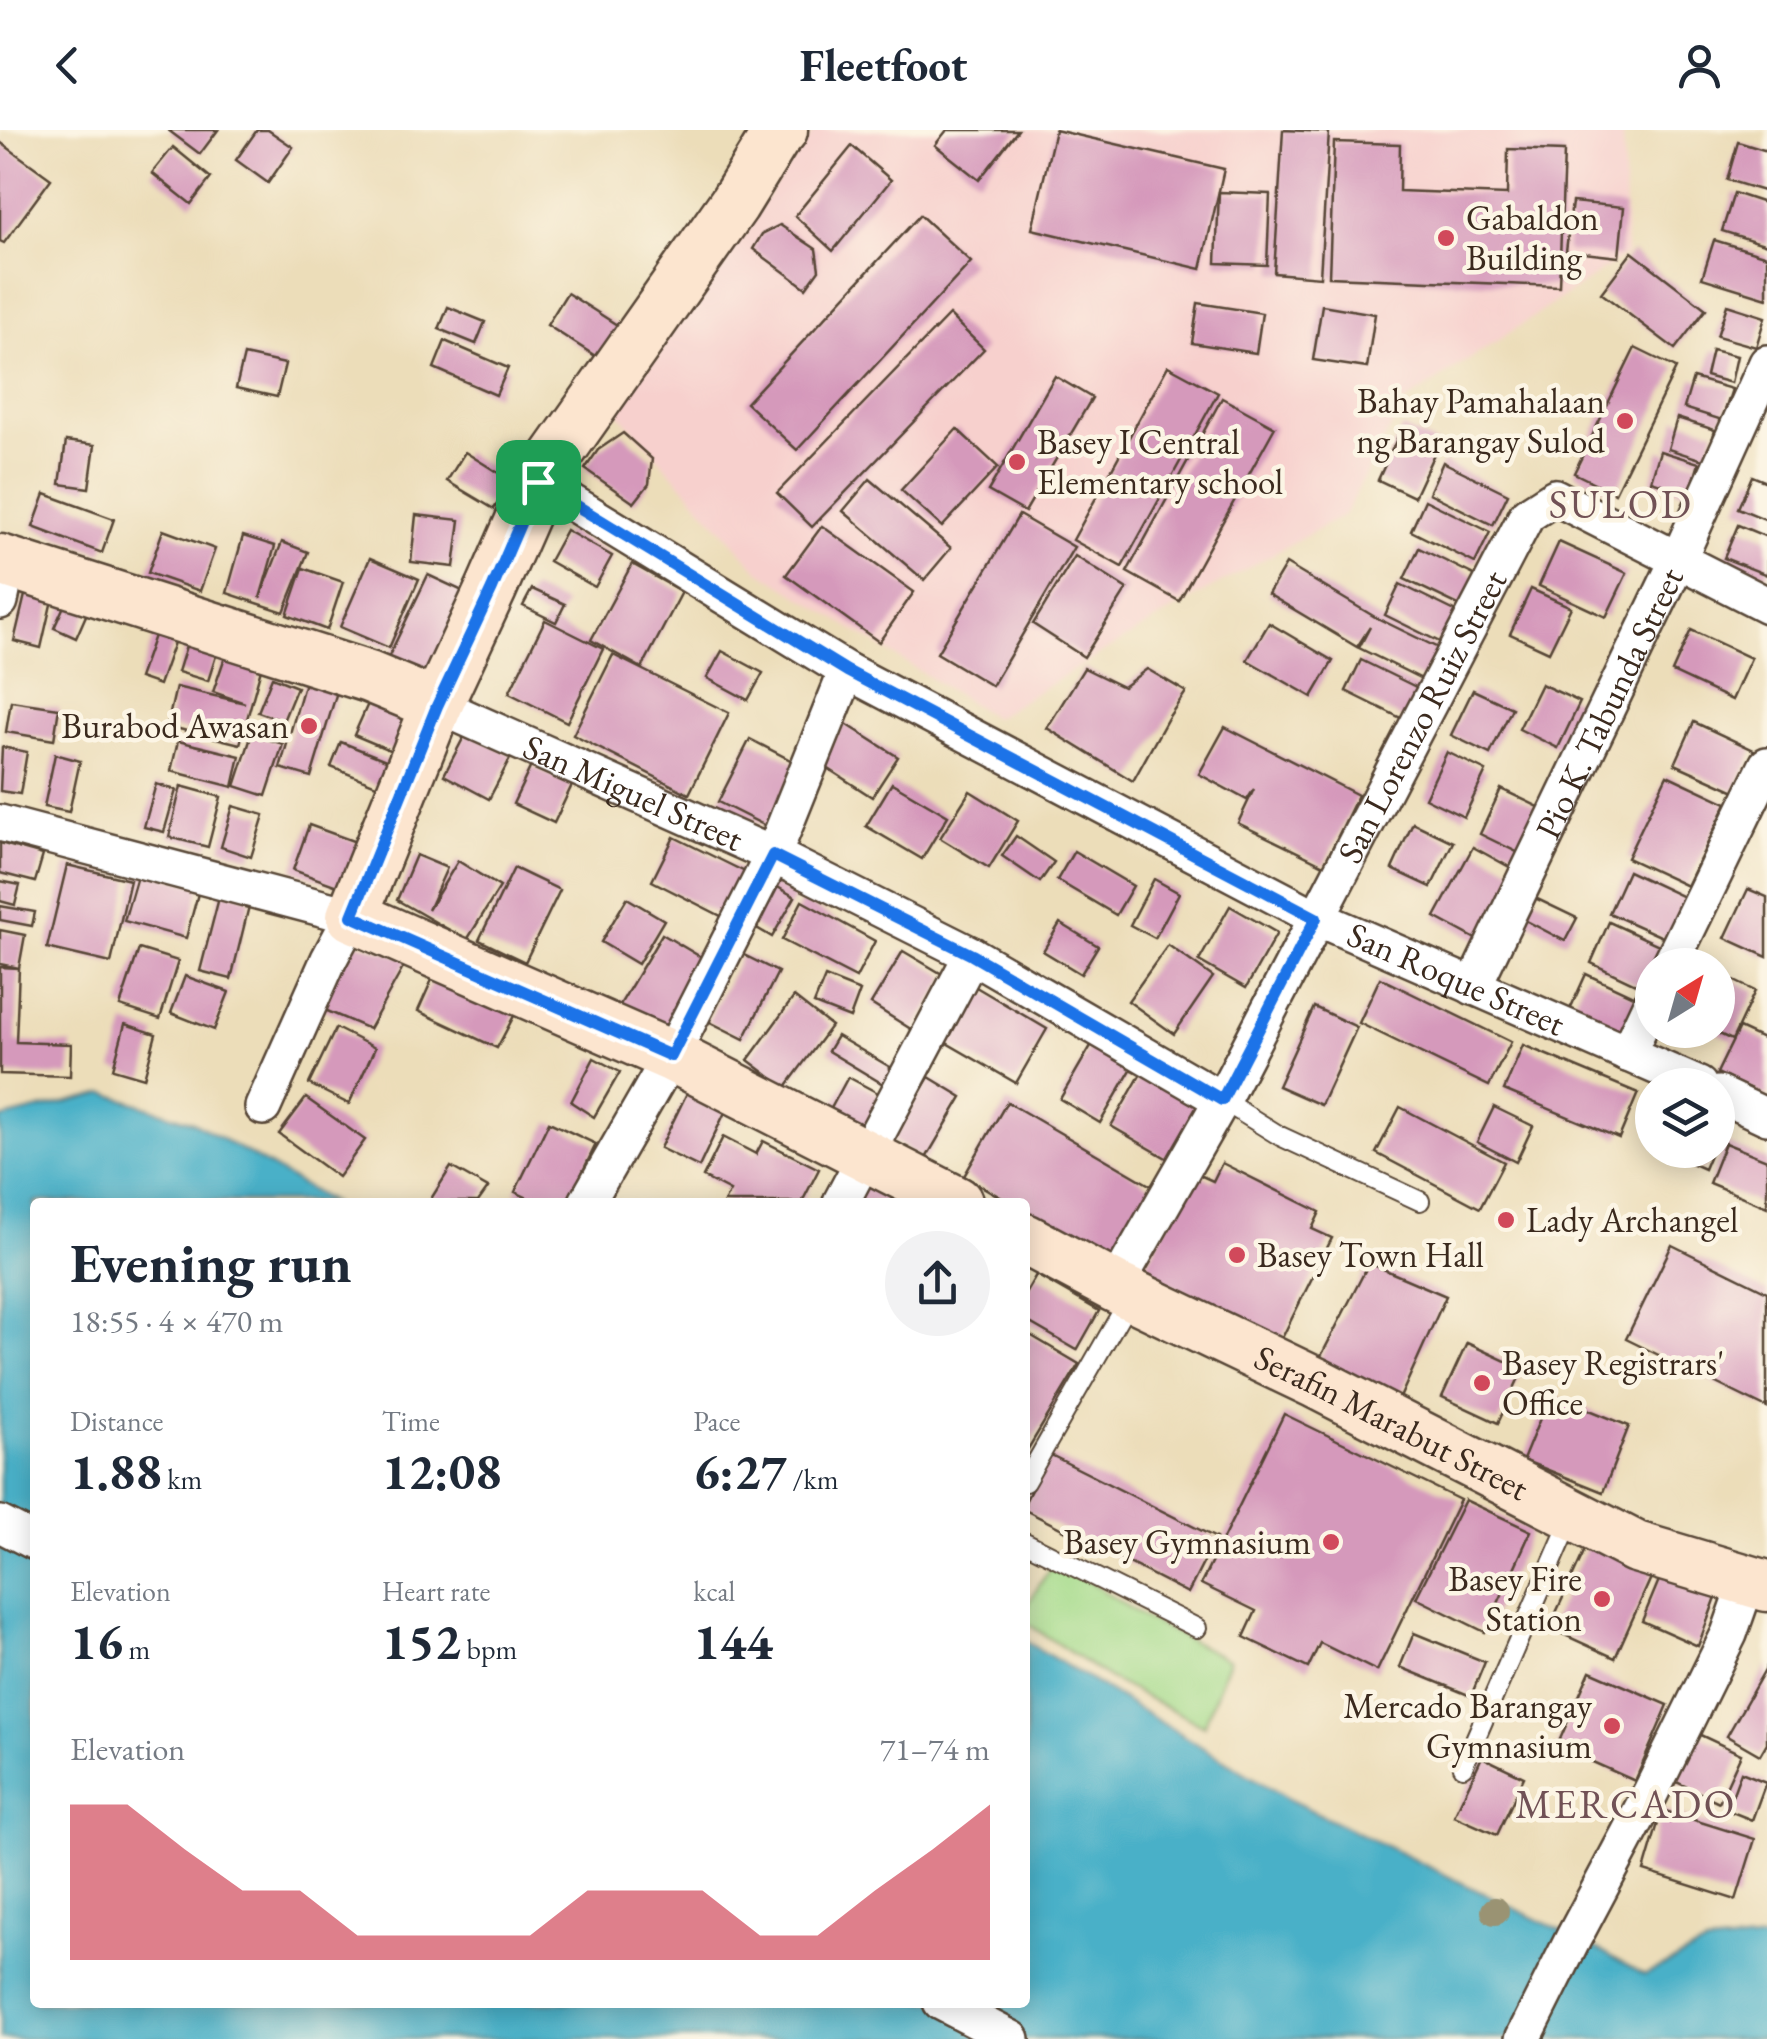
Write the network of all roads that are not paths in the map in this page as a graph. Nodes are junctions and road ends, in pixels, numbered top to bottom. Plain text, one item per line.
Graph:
1 (776, 133) edge
2 (1767, 363) edge
3 (538, 482) junction
4 (1678, 560) junction
5 (3, 575) edge
6 (1767, 606) edge
7 (847, 671) junction
8 (437, 706) junction
9 (1767, 765) edge
10 (0, 823) edge
11 (773, 855) junction
12 (352, 916) junction
13 (1316, 918) junction
14 (1678, 948) edge
15 (972, 955) junction
16 (1473, 987) junction
17 (1635, 1037) edge
18 (1627, 1054) junction
19 (671, 1056) junction
20 (1659, 1068) edge
21 (1222, 1100) junction
22 (1735, 1102) edge
23 (263, 1107) dead end
24 (1767, 1117) edge
25 (867, 1154) junction
26 (588, 1198) edge
27 (843, 1198) edge
28 (950, 1198) edge
29 (1420, 1201) dead end
30 (1030, 1242) edge
31 (1123, 1291) junction
32 (1030, 1472) edge
33 (1572, 1516) junction
34 (0, 1524) edge
35 (30, 1539) edge
36 (1030, 1544) edge
37 (1757, 1583) edge
38 (1197, 1628) dead end
39 (1463, 1767) dead end
40 (953, 2008) edge
41 (1012, 2039) edge
42 (1523, 2039) edge

1 - 3 street
2 - 4 street, Pio K. Tabunda Street
3 - 7 street, San Roque Street
3 - 8 street
4 - 6 street
4 - 13 street, San Lorenzo Ruiz Street
4 - 16 street, Pio K. Tabunda Street
5 - 8 street, San Miguel Street
7 - 11 street
7 - 13 street, San Roque Street
8 - 11 street, San Miguel Street
8 - 12 street
9 - 14 street
10 - 12 street
11 - 15 street, San Miguel Street
11 - 19 street
12 - 19 street
12 - 23 street
13 - 16 street, San Roque Street
13 - 21 street, San Lorenzo Ruiz Street
15 - 21 street, San Miguel Street
15 - 25 street
16 - 18 street, San Roque Street
17 - 18 street
18 - 20 street, San Roque Street
19 - 25 street
19 - 26 street
21 - 29 lane
21 - 31 street, San Lorenzo Ruiz Street
22 - 24 street
25 - 27 street
25 - 28 street
30 - 31 street, Serafin Marabut Street
31 - 32 lane
31 - 33 street, Serafin Marabut Street
33 - 37 street, Serafin Marabut Street
33 - 39 lane
34 - 35 street
36 - 38 lane
37 - 42 street
40 - 41 street

